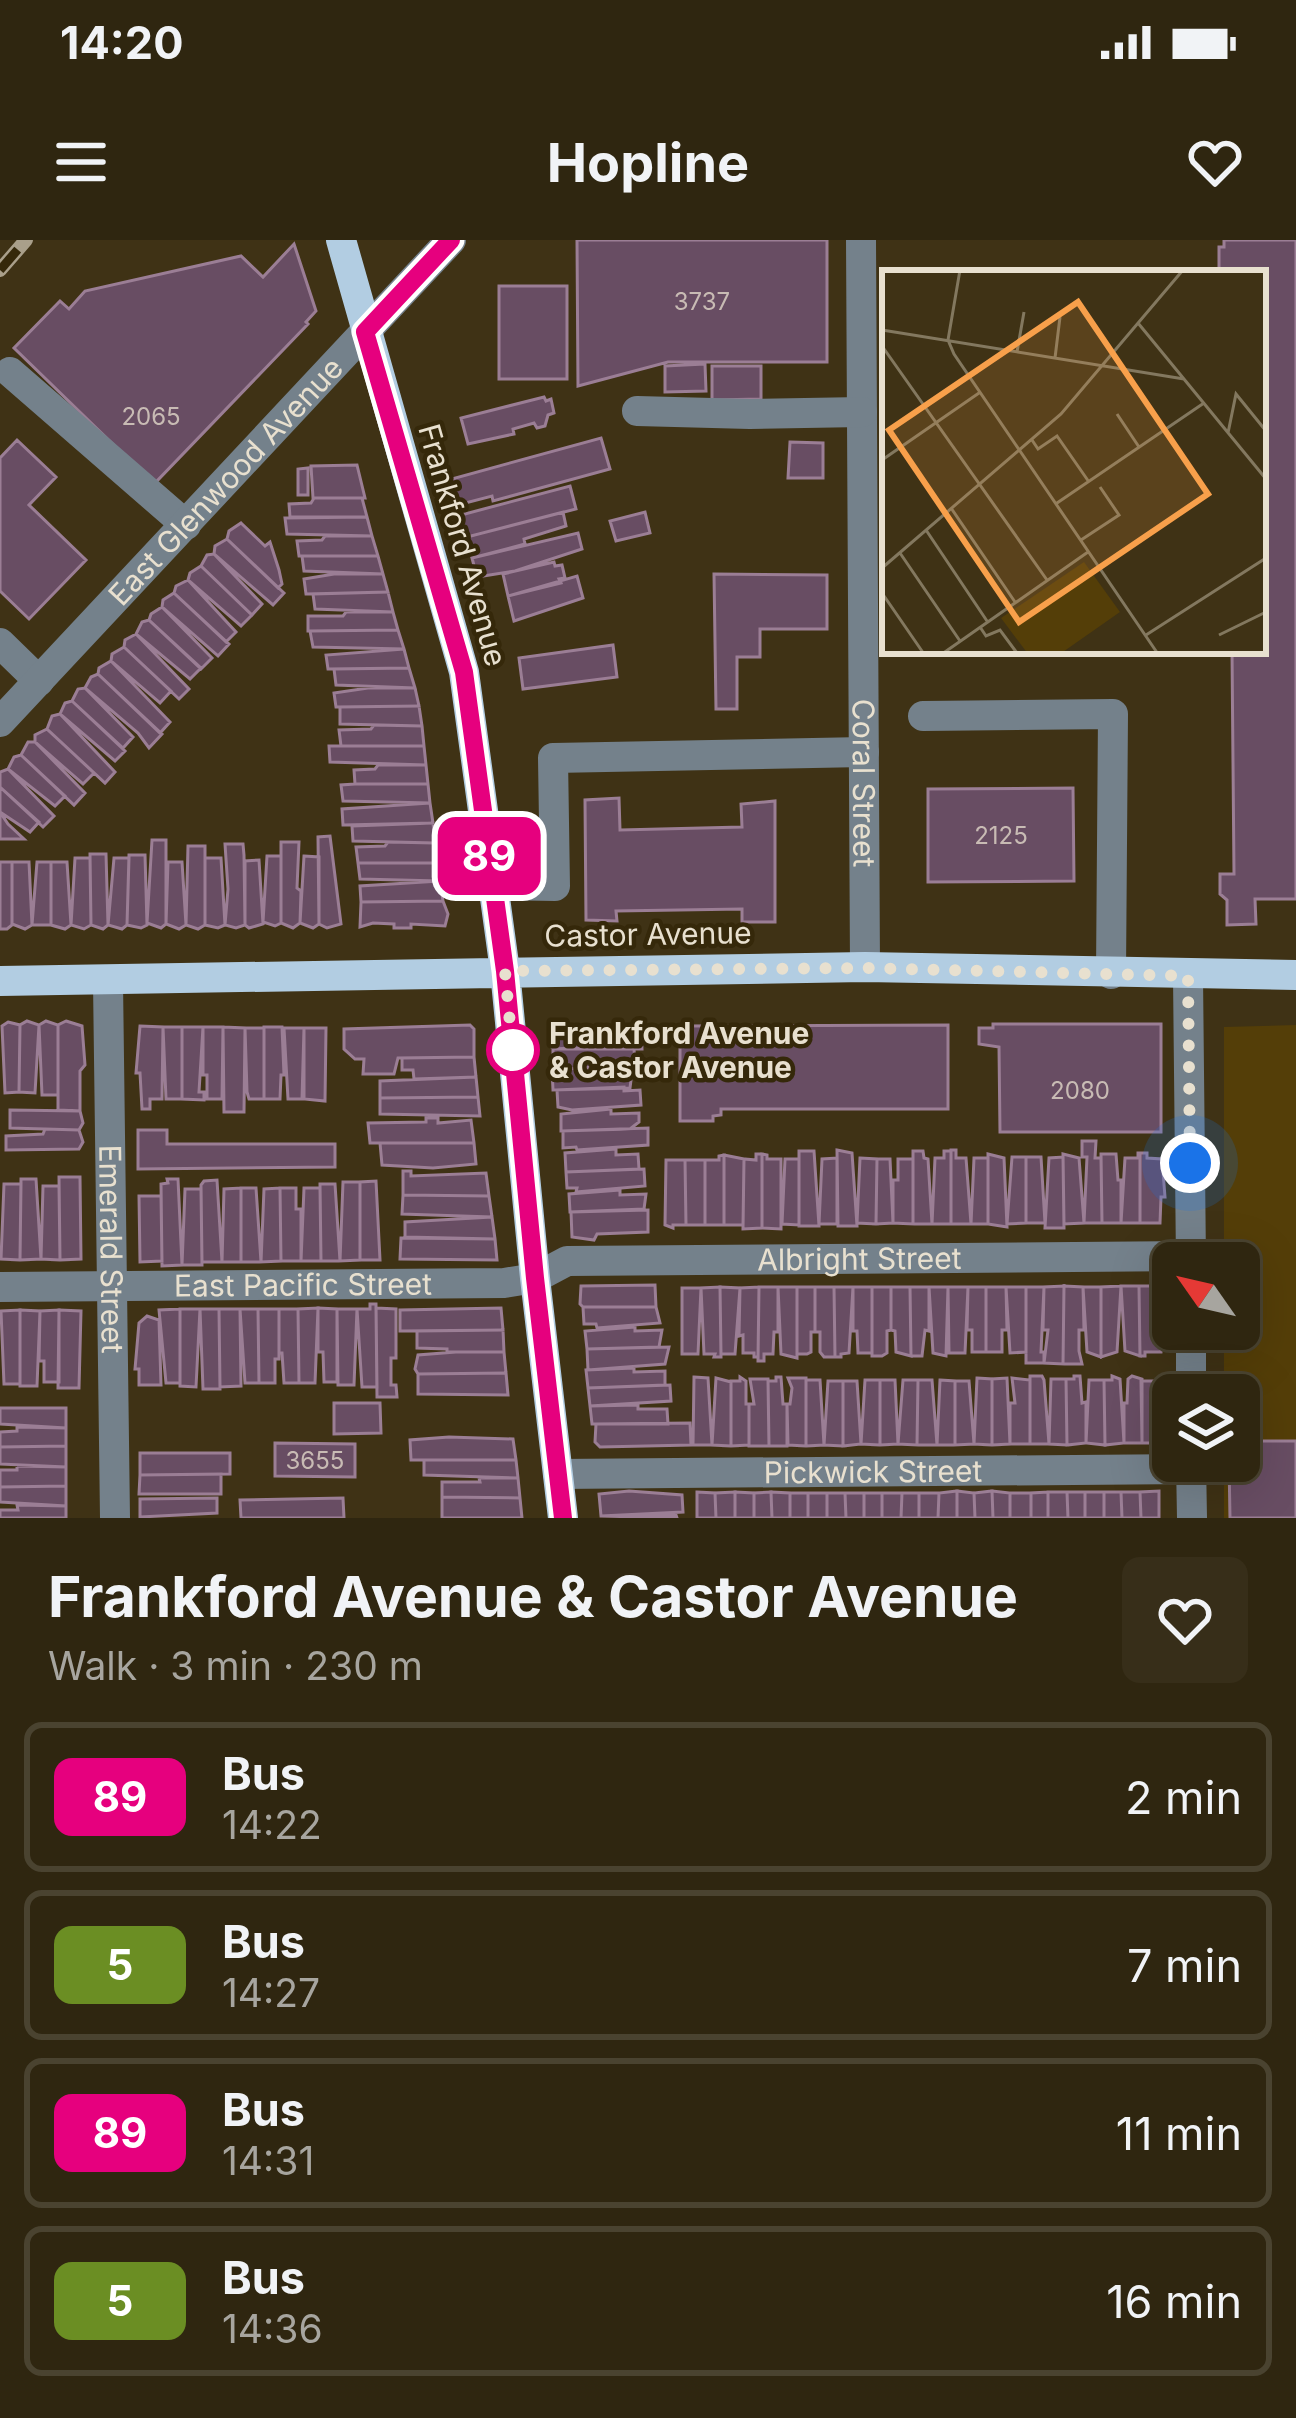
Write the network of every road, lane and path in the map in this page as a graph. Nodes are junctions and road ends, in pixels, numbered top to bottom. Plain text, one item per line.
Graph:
1 (340, 240) edge
2 (451, 240) edge
3 (861, 240) edge
4 (365, 332) junction
5 (10, 373) dead end
6 (637, 411) dead end
7 (862, 412) junction
8 (186, 525) junction
9 (0, 643) edge
10 (39, 681) junction
11 (923, 716) dead end
12 (0, 722) edge
13 (864, 752) junction
14 (493, 885) junction
15 (865, 968) junction
16 (505, 971) junction
17 (1111, 974) junction
18 (1296, 975) edge
19 (1188, 976) junction
20 (0, 981) edge
21 (108, 982) junction
22 (1191, 1242) edge
23 (1152, 1260) edge
24 (535, 1278) junction
25 (113, 1286) junction
26 (0, 1287) edge
27 (1152, 1466) edge
28 (557, 1474) junction
29 (1191, 1482) edge
30 (116, 1518) edge
31 (563, 1518) edge
32 (1192, 1518) edge

1 - 4 main road, Frankford Avenue
2 - 4 street, East Glenwood Avenue
3 - 7 street, Coral Street
4 - 8 street, East Glenwood Avenue
4 - 14 main road, Frankford Avenue
5 - 8 street
6 - 7 street
7 - 13 street, Coral Street
8 - 10 street, East Glenwood Avenue
9 - 10 street
10 - 12 street, East Glenwood Avenue
11 - 17 street
13 - 14 street
13 - 15 street, Coral Street
14 - 16 main road, Frankford Avenue
15 - 16 main road, Castor Avenue
15 - 17 main road, Castor Avenue
16 - 21 main road, Castor Avenue
16 - 24 main road, Frankford Avenue
17 - 19 main road, Castor Avenue
18 - 19 main road, Castor Avenue
19 - 22 street
20 - 21 main road, Castor Avenue
21 - 25 street, Emerald Street
23 - 24 street, Albright Street
24 - 25 street, East Pacific Street
24 - 28 main road, Frankford Avenue
25 - 26 street, East Pacific Street
25 - 30 street, Emerald Street
27 - 28 street, Pickwick Street
28 - 31 main road, Frankford Avenue
29 - 32 street

